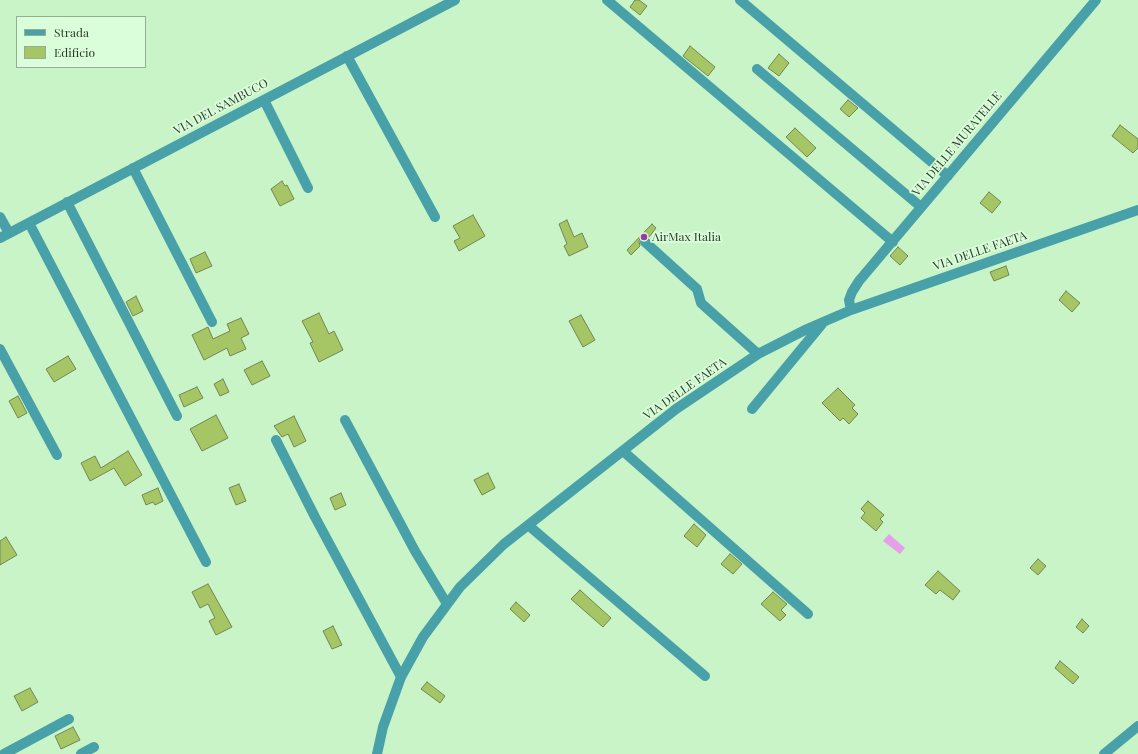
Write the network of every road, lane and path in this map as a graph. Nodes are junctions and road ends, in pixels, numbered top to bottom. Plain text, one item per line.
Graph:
1 (455, 0) edge
2 (607, 0) edge
3 (740, 0) edge
4 (1096, 0) edge
5 (347, 56) junction
6 (757, 69) dead end
7 (264, 100) junction
8 (134, 168) junction
9 (948, 176) junction
10 (308, 188) dead end
11 (68, 202) junction
12 (921, 207) junction
13 (1138, 210) edge
14 (0, 217) edge
15 (435, 217) dead end
16 (29, 222) junction
17 (4, 235) edge
18 (645, 242) dead end
19 (893, 242) junction
20 (851, 310) junction
21 (212, 322) dead end
22 (824, 322) junction
23 (0, 350) edge
24 (758, 354) junction
25 (752, 408) dead end
26 (178, 416) dead end
27 (345, 420) dead end
28 (276, 440) dead end
29 (622, 451) junction
30 (57, 455) dead end
31 (528, 525) junction
32 (206, 562) dead end
33 (447, 604) junction
34 (808, 614) dead end
35 (705, 676) dead end
36 (401, 677) junction
37 (69, 719) dead end
38 (1138, 726) edge
39 (94, 747) dead end
40 (4, 754) edge
41 (82, 754) edge
42 (377, 754) edge
43 (1104, 754) edge

1 - 5 street, VIA DEL SAMBUCO
2 - 19 street
3 - 9 street
4 - 9 street, VIA DELLE MURATELLE
5 - 7 street, VIA DEL SAMBUCO
5 - 15 street
6 - 12 street
7 - 8 street, VIA DEL SAMBUCO
7 - 10 street
8 - 11 street, VIA DEL SAMBUCO
8 - 21 street
9 - 12 street, VIA DELLE MURATELLE
11 - 16 street, VIA DEL SAMBUCO
11 - 26 street
12 - 19 street, VIA DELLE MURATELLE
13 - 20 street, VIA DELLE FAETA
14 - 17 street
16 - 17 street, VIA DEL SAMBUCO
16 - 32 street
18 - 24 street
19 - 20 street, VIA DELLE MURATELLE
20 - 22 street, VIA DELLE FAETA
22 - 24 street, VIA DELLE FAETA
22 - 25 street
23 - 30 street
24 - 29 street, VIA DELLE FAETA
27 - 33 street
28 - 36 street
29 - 31 street, VIA DELLE FAETA
29 - 34 street
31 - 33 street, VIA DELLE FAETA
31 - 35 street
33 - 36 street, VIA DELLE FAETA
36 - 42 street, VIA DELLE FAETA
37 - 40 street
38 - 43 street
39 - 41 street

